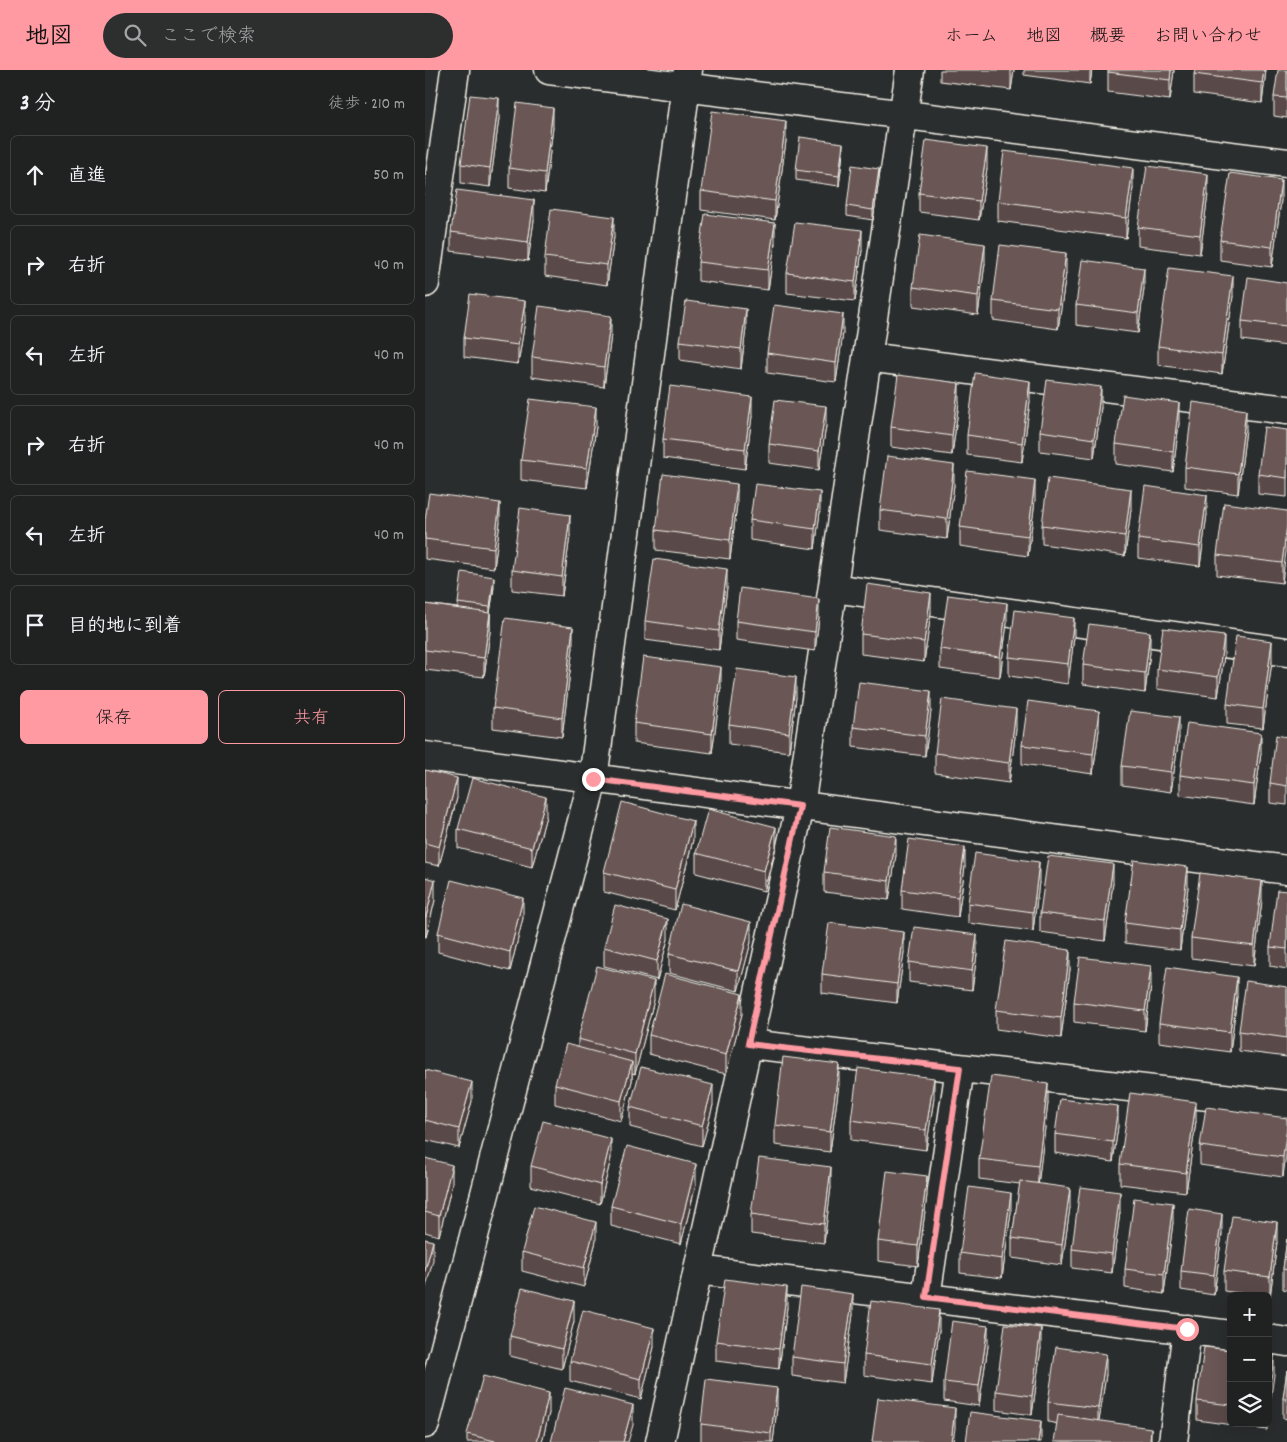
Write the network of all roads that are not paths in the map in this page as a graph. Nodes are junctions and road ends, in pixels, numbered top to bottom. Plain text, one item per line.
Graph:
1 (455, 70) edge
2 (549, 70) edge
3 (911, 70) edge
4 (687, 79) edge
5 (904, 114) junction
6 (1287, 162) edge
7 (425, 283) edge
8 (867, 357) junction
9 (1287, 410) edge
10 (833, 588) junction
11 (1287, 652) edge
12 (425, 756) edge
13 (593, 779) junction
14 (800, 806) junction
15 (1287, 870) edge
16 (748, 1044) junction
17 (960, 1068) junction
18 (1287, 1105) edge
19 (699, 1270) junction
20 (926, 1297) junction
21 (1187, 1329) junction
22 (1227, 1334) edge
23 (1272, 1340) edge
24 (1287, 1342) edge
25 (425, 1424) edge
26 (660, 1442) edge
27 (1173, 1442) edge

1 - 7 street
2 - 4 street
3 - 5 street
4 - 5 street
4 - 13 street
5 - 6 street
5 - 8 street
8 - 9 street
8 - 10 street
10 - 11 street
10 - 14 street
12 - 13 street
13 - 14 street
13 - 25 street
14 - 15 street
14 - 16 street
16 - 17 street
16 - 19 street
17 - 18 street
17 - 20 street
19 - 20 street
19 - 26 street
20 - 21 street
21 - 22 street
21 - 27 street
23 - 24 street

